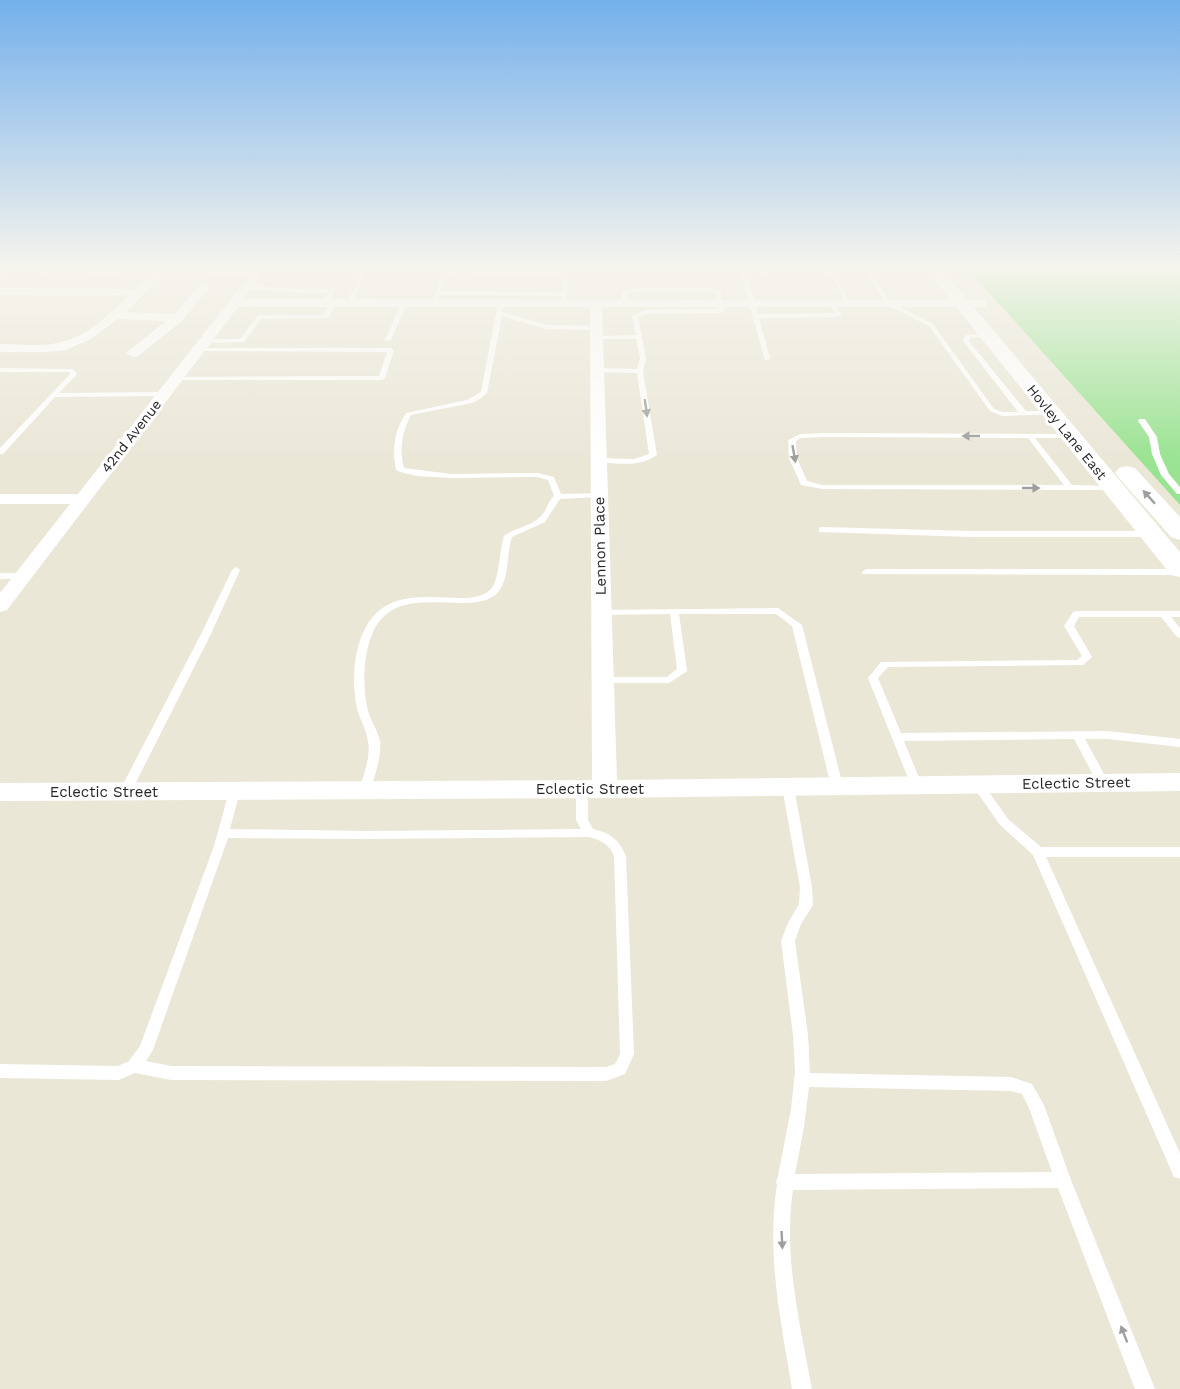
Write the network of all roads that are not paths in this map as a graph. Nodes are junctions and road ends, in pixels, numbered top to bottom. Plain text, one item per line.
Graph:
1 (90, 332) edge
2 (160, 332) edge
3 (212, 332) edge
4 (249, 332) edge
5 (392, 332) edge
6 (496, 332) edge
7 (596, 332) joint
8 (638, 332) edge
9 (760, 332) edge
10 (936, 332) edge
11 (986, 332) edge
12 (999, 332) edge
13 (988, 335) junction
14 (639, 337) junction
15 (388, 340) dead end
16 (202, 345) junction
17 (0, 348) edge
18 (132, 353) dead end
19 (767, 359) dead end
20 (0, 370) edge
21 (597, 370) junction
22 (640, 372) junction
23 (176, 379) junction
24 (164, 394) junction
25 (53, 395) junction
26 (1024, 414) junction
27 (1052, 414) junction
28 (1142, 421) dead end
29 (1030, 436) junction
30 (1071, 436) junction
31 (0, 452) edge
32 (599, 460) junction
33 (1119, 462) junction
34 (1069, 488) junction
35 (1113, 488) junction
36 (1180, 492) edge
37 (600, 495) junction
38 (558, 497) junction
39 (0, 499) edge
40 (83, 499) junction
41 (822, 530) dead end
42 (1180, 532) edge
43 (1152, 534) junction
44 (236, 570) dead end
45 (1180, 571) edge
46 (866, 572) dead end
47 (0, 576) edge
48 (23, 576) junction
49 (0, 606) edge
50 (602, 612) junction
51 (674, 612) junction
52 (1164, 614) junction
53 (1180, 614) edge
54 (1180, 635) edge
55 (603, 680) junction
56 (1077, 735) junction
57 (896, 737) junction
58 (1180, 743) edge
59 (1180, 782) edge
60 (1103, 783) junction
61 (916, 785) junction
62 (978, 785) junction
63 (837, 786) junction
64 (788, 787) junction
65 (593, 789) junction
66 (234, 791) junction
67 (365, 791) junction
68 (0, 792) edge
69 (125, 792) junction
70 (224, 833) junction
71 (589, 833) junction
72 (1038, 852) junction
73 (1180, 852) edge
74 (134, 1066) junction
75 (0, 1071) edge
76 (802, 1080) junction
77 (1180, 1171) edge
78 (1063, 1180) junction
79 (784, 1182) junction
80 (802, 1389) edge
81 (1145, 1389) edge

1 - 17 street
2 - 18 street
3 - 16 street, 42nd Avenue
4 - 16 lane
5 - 15 lane
6 - 38 lane
7 - 14 lane
7 - 21 street, Lennon Place
8 - 14 lane
9 - 19 lane
10 - 26 lane
11 - 13 street, Hovley Lane East
12 - 33 street, Hovley Lane East
13 - 26 lane
13 - 27 street, Hovley Lane East
14 - 22 lane
16 - 23 street, 42nd Avenue
16 - 23 lane
20 - 25 lane
21 - 22 lane
21 - 32 street, Lennon Place
22 -> 32 lane
23 - 24 street, 42nd Avenue
24 - 25 lane
24 - 40 street, 42nd Avenue
25 - 31 lane
26 - 27 lane
27 - 30 street, Hovley Lane East
27 - 33 street
28 - 36 lane
29 - 30 lane
29 - 34 lane
29 -> 34 lane
30 - 35 street, Hovley Lane East
32 - 37 street, Lennon Place
42 -> 33 street, Hovley Lane East
34 - 35 lane
35 - 43 street, Hovley Lane East
37 - 38 lane
37 - 50 street, Lennon Place
38 - 67 lane
39 - 40 street
40 - 48 street, 42nd Avenue
41 - 43 lane
43 - 45 street, Hovley Lane East
44 - 69 lane
45 - 46 lane
47 - 48 lane
48 - 49 street, 42nd Avenue
50 - 51 lane
50 - 55 street, Lennon Place
51 - 55 lane
51 - 63 lane
52 - 53 lane
52 - 54 lane
52 - 57 lane
55 - 65 street, Lennon Place
56 - 57 lane
56 - 58 lane
56 - 60 lane
57 - 61 lane
59 - 60 street, Eclectic Street
60 - 62 street, Eclectic Street
61 - 62 street, Eclectic Street
61 - 63 street, Eclectic Street
62 - 72 lane
63 - 64 street, Eclectic Street
64 - 65 street, Eclectic Street
64 - 76 lane
65 - 67 street, Eclectic Street
65 - 71 lane
66 - 67 street, Eclectic Street
66 - 69 street, Eclectic Street
66 - 70 lane
68 - 69 street, Eclectic Street
70 - 71 lane
70 - 74 lane
71 - 74 lane
72 - 73 lane
72 - 77 lane
74 - 75 lane
76 - 78 lane
76 - 79 lane
78 - 79 lane
81 -> 78 lane
79 -> 80 lane

